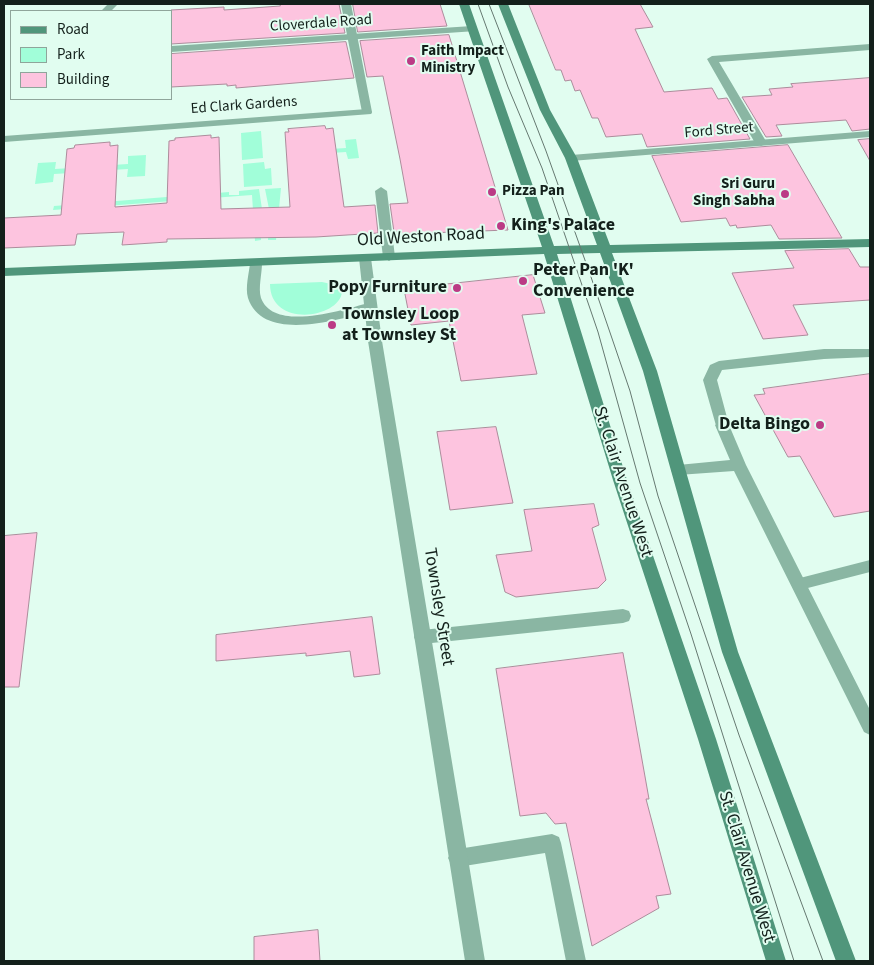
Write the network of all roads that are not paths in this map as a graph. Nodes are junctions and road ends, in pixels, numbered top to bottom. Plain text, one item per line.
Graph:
1 (346, 4) edge
2 (464, 4) edge
3 (503, 4) edge
4 (472, 29) junction
5 (353, 38) junction
6 (870, 47) edge
7 (172, 49) edge
8 (870, 134) edge
9 (4, 139) edge
10 (761, 143) junction
11 (571, 158) junction
12 (381, 191) dead end
13 (870, 243) edge
14 (549, 251) junction
15 (604, 251) junction
16 (389, 257) junction
17 (364, 258) junction
18 (256, 263) junction
19 (4, 272) edge
20 (369, 307) junction
21 (870, 353) edge
22 (739, 465) junction
23 (678, 470) junction
24 (870, 566) edge
25 (800, 584) junction
26 (623, 616) dead end
27 (422, 637) junction
28 (870, 728) edge
29 (458, 858) junction
30 (474, 961) edge
31 (576, 961) edge
32 (776, 961) edge
33 (846, 961) edge

1 - 5 street
2 - 4 main road, St. Clair Avenue West
3 - 11 main road
4 - 5 street, Cloverdale Road
4 - 14 main road, St. Clair Avenue West
5 - 7 street, Cloverdale Road
5 - 9 street, Ed Clark Gardens
6 - 10 street
8 - 10 street, Ford Street
10 - 11 street, Ford Street
11 - 15 main road
12 - 16 street
13 - 15 main road, Old Weston Road
14 - 15 main road, Old Weston Road
14 - 16 main road, Old Weston Road
14 - 32 main road, St. Clair Avenue West
15 - 23 main road
16 - 17 main road, Old Weston Road
17 - 18 main road, Old Weston Road
17 - 20 street, Townsley Street
18 - 19 main road, Old Weston Road
18 - 20 street
20 - 27 street, Townsley Street
21 - 22 street
22 - 23 street
22 - 25 street
23 - 33 main road
24 - 25 street
25 - 28 street
26 - 27 street
27 - 29 street, Townsley Street
29 - 30 street, Townsley Street
29 - 31 street

